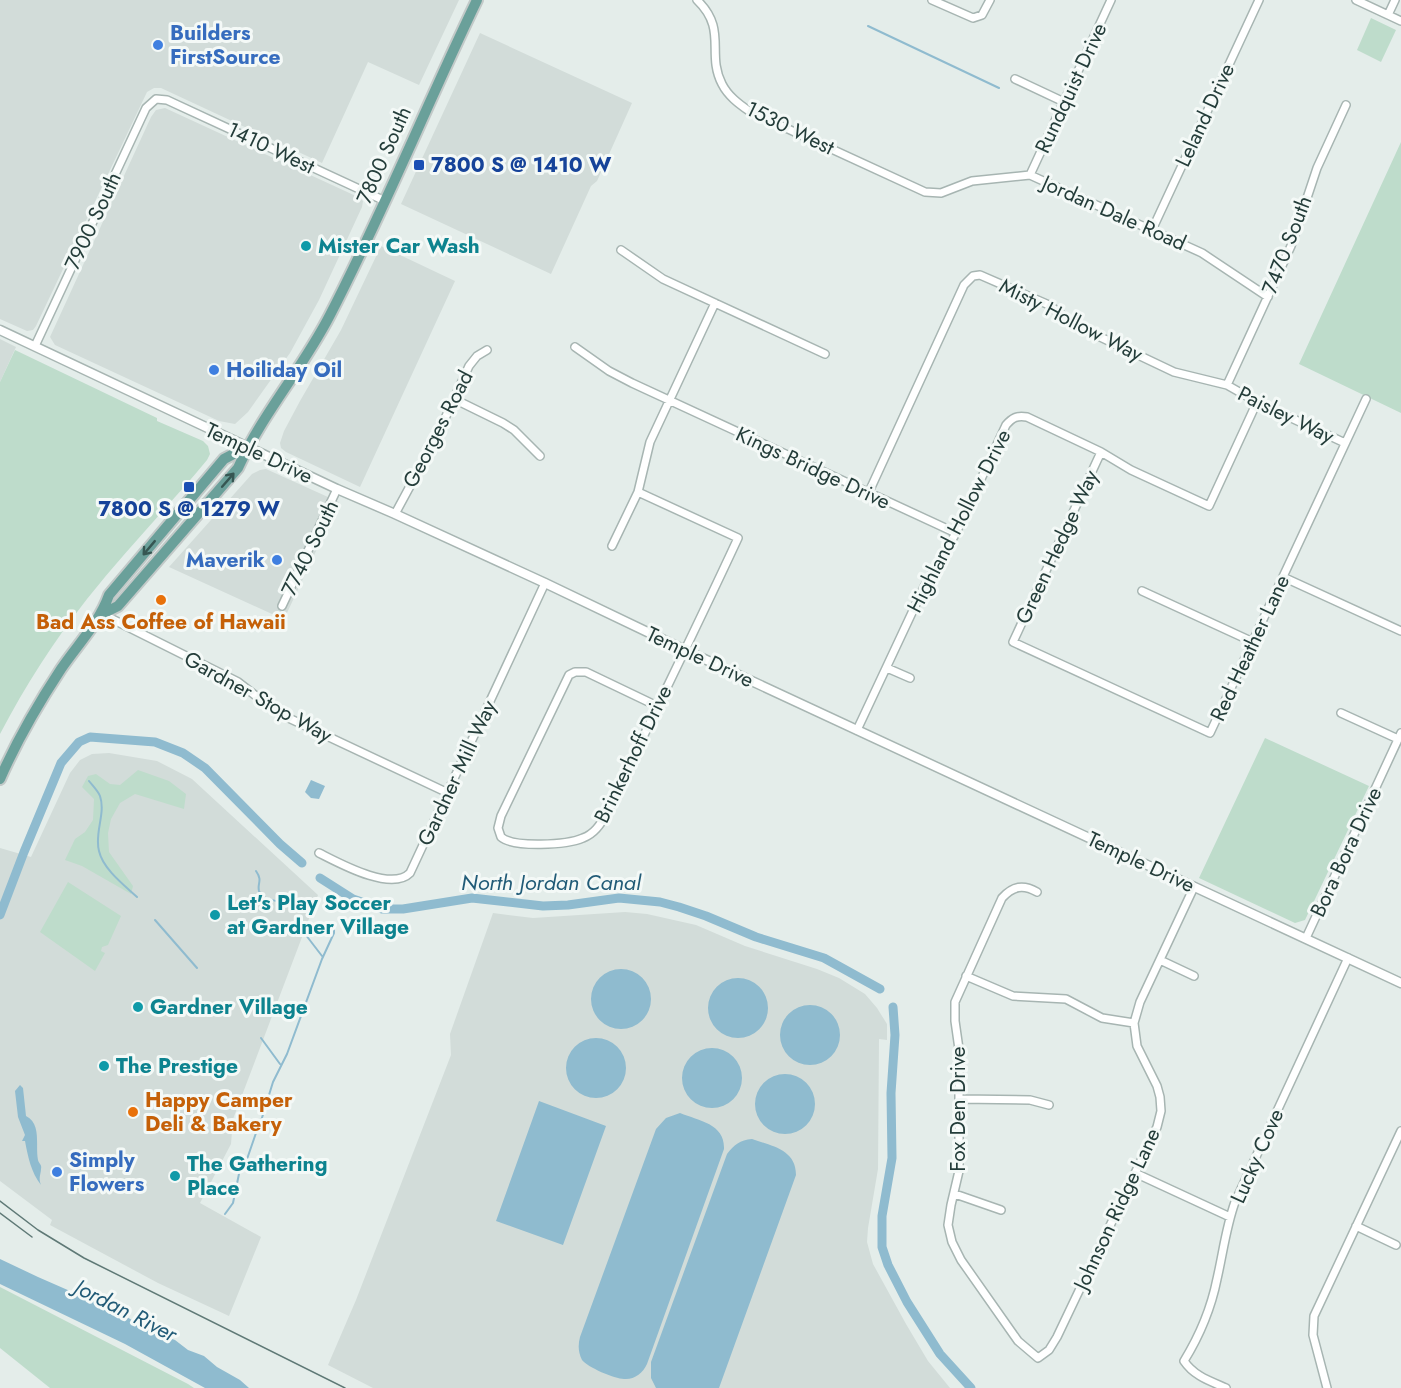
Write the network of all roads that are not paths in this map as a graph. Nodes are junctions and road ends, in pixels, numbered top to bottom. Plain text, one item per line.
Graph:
1 (477, 0) edge
2 (697, 0) edge
3 (932, 0) edge
4 (990, 0) edge
5 (1111, 0) edge
6 (1259, 0) edge
7 (1356, 0) edge
8 (1395, 0) edge
9 (1388, 15) junction
10 (1401, 21) edge
11 (1015, 79) dead end
12 (156, 99) joint
13 (1064, 102) junction
14 (1346, 105) dead end
15 (1030, 175) junction
16 (949, 191) joint
17 (385, 201) junction
18 (1152, 230) junction
19 (621, 250) dead end
20 (1268, 297) junction
21 (715, 303) junction
22 (0, 330) edge
23 (35, 346) junction
24 (575, 347) dead end
25 (487, 350) dead end
26 (825, 354) dead end
27 (1227, 385) junction
28 (454, 399) junction
29 (1366, 399) dead end
30 (670, 401) junction
31 (1257, 402) junction
32 (1345, 443) junction
33 (248, 446) junction
34 (1101, 452) junction
35 (540, 456) dead end
36 (338, 489) junction
37 (638, 492) junction
38 (868, 494) junction
39 (395, 514) junction
40 (956, 533) junction
41 (612, 546) dead end
42 (1283, 577) junction
43 (545, 583) junction
44 (1142, 591) dead end
45 (282, 606) dead end
46 (102, 615) junction
47 (1401, 631) edge
48 (1013, 642) joint
49 (1252, 642) junction
50 (685, 650) junction
51 (887, 668) junction
52 (910, 678) dead end
53 (657, 706) junction
54 (1341, 713) dead end
55 (857, 730) junction
56 (1400, 736) edge
57 (0, 779) edge
58 (448, 793) junction
59 (319, 853) dead end
60 (1194, 887) junction
61 (1037, 892) dead end
62 (1306, 938) junction
63 (1348, 958) junction
64 (1160, 960) junction
65 (966, 976) junction
66 (1194, 976) dead end
67 (1401, 983) edge
68 (1134, 1023) junction
69 (959, 1099) junction
70 (1049, 1105) dead end
71 (1401, 1131) edge
72 (1135, 1173) junction
73 (955, 1194) junction
74 (1000, 1210) dead end
75 (1230, 1217) junction
76 (1356, 1226) junction
77 (1396, 1245) dead end
78 (1038, 1358) joint
79 (1226, 1388) edge
80 (1327, 1388) edge

1 - 17 main road, 7800 South
2 - 16 street, 1530 West
3 - 4 street
5 - 13 street, Rundquist Drive
6 - 18 street, Leland Drive
7 - 9 street
8 - 9 street
9 - 10 street
11 - 13 street
12 - 17 street, 1410 West
12 - 23 street, 7900 South
13 - 15 street, Rundquist Drive
14 - 20 street, 7470 South
15 - 16 street, Jordan Dale Road
15 - 18 street, Jordan Dale Road
17 - 33 main road, 7800 South
18 - 20 street, Jordan Dale Road
19 - 21 street
20 - 27 street, 7470 South
21 - 26 street
21 - 30 street
22 - 23 street, Temple Drive
23 - 33 street, Temple Drive
24 - 30 street, Kings Bridge Drive
25 - 28 street, Georges Road
27 - 31 street, Paisley Way
27 - 38 street, Misty Hollow Way
28 - 35 street
28 - 39 street, Georges Road
29 - 32 street, Red Heather Lane
30 - 37 street
30 - 38 street, Kings Bridge Drive
31 - 32 street, Paisley Way
31 - 34 street, Highland Hollow Drive
32 - 42 street, Red Heather Lane
33 - 36 street, Temple Drive
46 -> 33 main road, 7800 South
33 -> 46 main road, 7800 South
34 - 40 street, Highland Hollow Drive
34 - 48 street, Green Hedge Way
36 - 39 street, Temple Drive
36 - 45 street, 7740 South
37 - 41 street
37 - 50 street, Brinkerhoff Drive
38 - 40 street, Kings Bridge Drive
39 - 43 street, Temple Drive
40 - 51 street, Highland Hollow Drive
42 - 47 street
42 - 49 street, Red Heather Lane
43 - 50 street, Temple Drive
43 - 58 street, Gardner Mill Way
44 - 49 street
46 - 57 main road, 7800 South
46 - 58 street, Gardner Stop Way
48 - 49 street, Red Heather Lane
50 - 53 street, Brinkerhoff Drive
50 - 55 street, Temple Drive
51 - 52 street
51 - 55 street, Highland Hollow Drive
53 - 53 street, Brinkerhoff Drive
54 - 56 street
55 - 60 street, Temple Drive
56 - 62 street, Bora Bora Drive
58 - 59 street, Gardner Mill Way
60 - 62 street, Temple Drive
60 - 64 street
61 - 65 street, Fox Den Drive
62 - 63 street, Temple Drive
63 - 67 street, Temple Drive
63 - 75 street, Lucky Cove
64 - 66 street
64 - 68 street
65 - 68 street
65 - 69 street, Fox Den Drive
68 - 72 street, Johnson Ridge Lane
69 - 70 street
69 - 73 street, Fox Den Drive
71 - 76 street
72 - 75 street
72 - 78 street, Johnson Ridge Lane
73 - 74 street
73 - 78 street, Fox Den Drive
75 - 79 street, Lucky Cove
76 - 77 street
76 - 80 street

